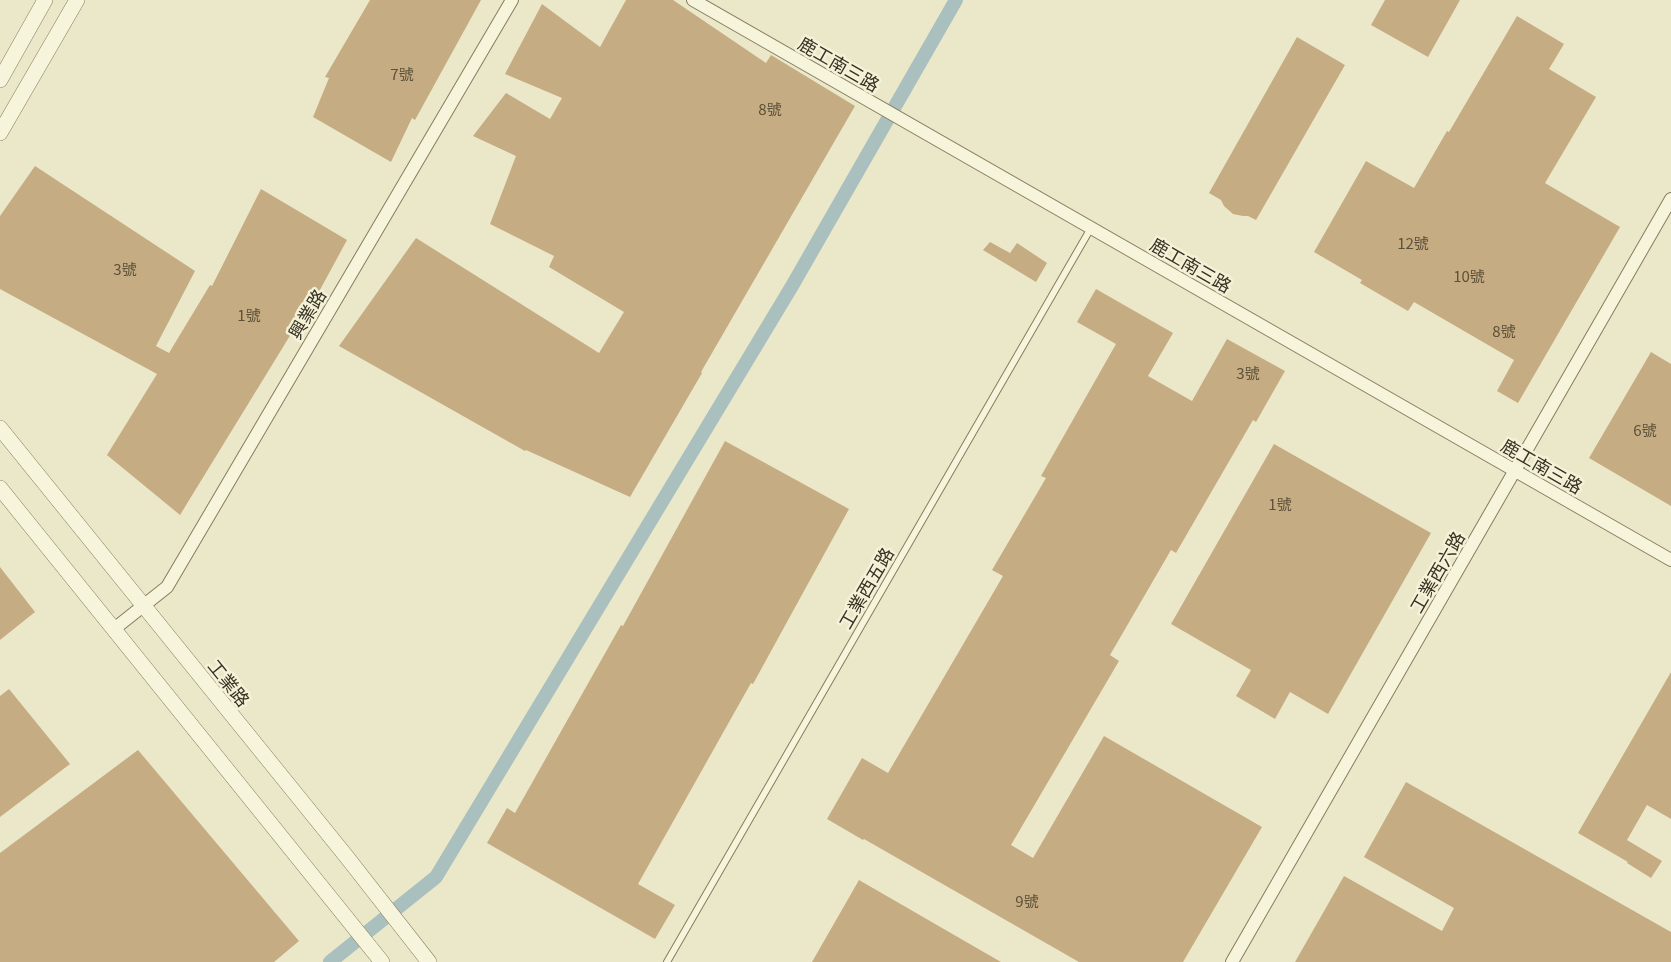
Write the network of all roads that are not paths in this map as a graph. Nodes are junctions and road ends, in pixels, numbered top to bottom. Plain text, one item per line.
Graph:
1 (45, 0) edge
2 (76, 0) edge
3 (512, 0) edge
4 (693, 0) edge
5 (0, 80) edge
6 (0, 133) edge
7 (1671, 199) edge
8 (1091, 228) junction
9 (0, 428) edge
10 (1515, 471) junction
11 (0, 488) edge
12 (1671, 560) edge
13 (142, 605) junction
14 (114, 629) junction
15 (382, 962) edge
16 (429, 962) edge
17 (667, 962) edge
18 (1232, 962) edge

1 - 5 street
2 - 6 street
3 - 13 street, 興業路
4 - 8 street, 鹿工南三路
7 - 10 street, 工業西六路
8 - 10 street, 鹿工南三路
8 - 17 lane, 工業西五路
9 - 13 street, 工業路
10 - 12 street, 鹿工南三路
10 - 18 street, 工業西六路
11 - 14 street
13 - 14 street, 興業路
13 - 16 street, 工業路
14 - 15 street

